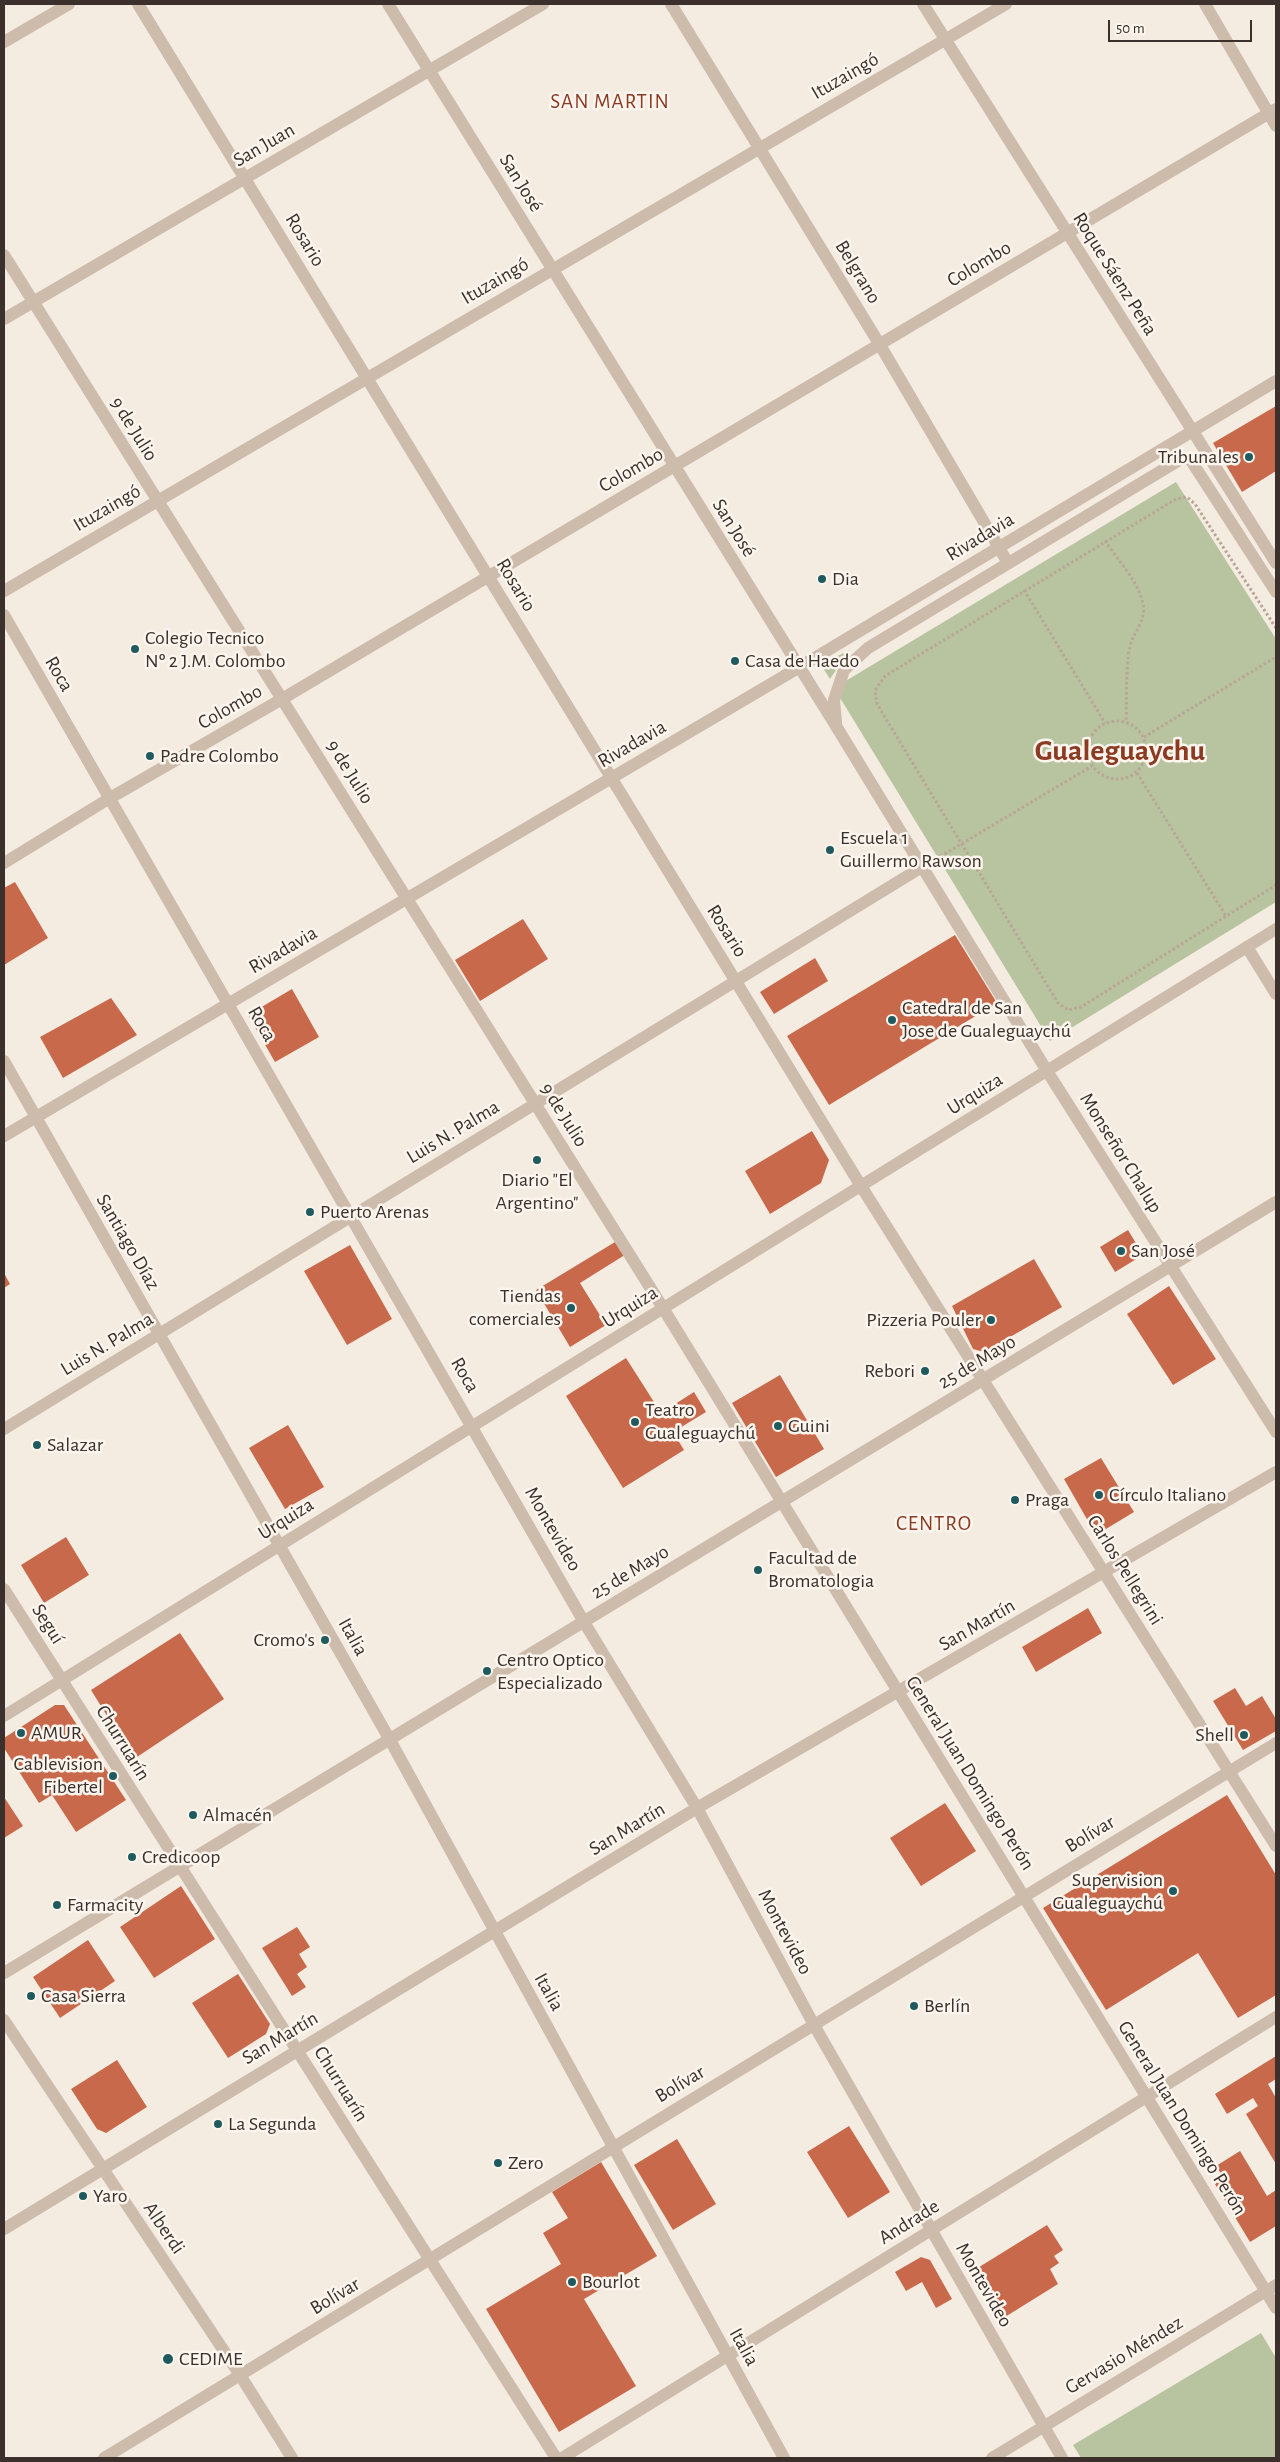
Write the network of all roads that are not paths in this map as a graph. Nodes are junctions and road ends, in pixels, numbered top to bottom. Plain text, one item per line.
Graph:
1 (69, 4) edge
2 (138, 4) edge
3 (388, 4) edge
4 (543, 4) edge
5 (671, 4) edge
6 (923, 4) edge
7 (1006, 4) edge
8 (1205, 4) edge
9 (946, 39) junction
10 (4, 42) edge
11 (429, 70) junction
12 (1272, 112) edge
13 (1276, 126) edge
14 (760, 148) junction
15 (245, 178) junction
16 (1067, 234) junction
17 (4, 255) edge
18 (552, 269) junction
19 (33, 302) junction
20 (4, 319) edge
21 (880, 345) junction
22 (367, 378) junction
23 (1276, 381) edge
24 (1191, 432) junction
25 (674, 467) junction
26 (158, 500) junction
27 (999, 548) junction
28 (1008, 563) junction
29 (1276, 564) edge
30 (488, 575) junction
31 (4, 590) edge
32 (1276, 592) edge
33 (4, 615) edge
34 (798, 668) junction
35 (282, 699) junction
36 (836, 726) junction
37 (611, 778) junction
38 (110, 798) junction
39 (4, 863) edge
40 (922, 867) junction
41 (407, 898) junction
42 (1276, 929) edge
43 (1247, 947) junction
44 (736, 981) junction
45 (1276, 994) edge
46 (228, 1003) junction
47 (4, 1061) edge
48 (1047, 1071) junction
49 (535, 1104) junction
50 (35, 1118) junction
51 (4, 1136) edge
52 (861, 1186) junction
53 (1276, 1202) edge
54 (351, 1216) junction
55 (1170, 1267) junction
56 (663, 1308) junction
57 (159, 1334) junction
58 (983, 1380) junction
59 (473, 1426) junction
60 (4, 1429) edge
61 (1276, 1432) edge
62 (1276, 1472) edge
63 (782, 1502) junction
64 (280, 1545) junction
65 (1104, 1572) junction
66 (4, 1589) edge
67 (584, 1622) junction
68 (61, 1680) junction
69 (898, 1693) junction
70 (4, 1716) edge
71 (390, 1740) junction
72 (1276, 1742) edge
73 (1229, 1771) junction
74 (698, 1808) junction
75 (1276, 1846) edge
76 (180, 1867) junction
77 (1024, 1897) junction
78 (494, 1930) junction
79 (4, 1973) edge
80 (1276, 2017) edge
81 (4, 2020) edge
82 (814, 2025) junction
83 (297, 2050) junction
84 (1147, 2097) junction
85 (613, 2147) junction
86 (101, 2168) junction
87 (4, 2228) edge
88 (932, 2230) junction
89 (430, 2260) junction
90 (1271, 2288) edge
91 (1276, 2308) edge
92 (727, 2356) junction
93 (240, 2375) junction
94 (1044, 2426) junction
95 (104, 2458) edge
96 (292, 2458) edge
97 (556, 2458) edge
98 (562, 2458) edge
99 (784, 2458) edge
100 (992, 2458) edge
101 (1062, 2458) edge

1 - 10 street
2 - 15 street, Rosario
3 - 11 street, San José
4 - 11 street, San Juan
5 - 14 street, Belgrano
6 - 9 street, Roque Sáenz Peña
7 - 9 street, Ituzaingó
8 - 12 street
9 - 14 street, Ituzaingó
9 - 16 street, Roque Sáenz Peña
11 - 15 street, San Juan
11 - 18 street, San José
12 - 13 street
12 - 16 street, Colombo
14 - 18 street, Ituzaingó
14 - 21 street, Belgrano
15 - 19 street, San Juan
15 - 22 street, Rosario
16 - 21 street, Colombo
16 - 24 street, Roque Sáenz Peña
17 - 19 street, 9 de Julio
18 - 22 street, Ituzaingó
18 - 25 street, San José
19 - 20 street, San Juan
19 - 26 street, 9 de Julio
21 - 25 street, Colombo
21 - 27 street, Belgrano
22 - 26 street, Ituzaingó
22 - 30 street, Rosario
23 - 24 street, Rivadavia
24 - 27 street, Rivadavia
24 - 29 street, Roque Sáenz Peña
25 - 30 street, Colombo
25 - 34 street, San José
26 - 31 street, Ituzaingó
26 - 35 street, 9 de Julio
27 - 28 street, Belgrano
27 - 34 street, Rivadavia
28 - 32 street, Rivadavia
28 - 36 street, Rivadavia
30 - 35 street, Colombo
30 - 37 street, Rosario
33 - 38 street, Roca
34 - 36 street, San José
34 - 37 street, Rivadavia
35 - 38 street, Colombo
35 - 41 street, 9 de Julio
36 - 40 street, San José
37 - 41 street, Rivadavia
37 - 44 street, Rosario
38 - 39 street, Colombo
38 - 46 street, Roca
40 - 44 street, Luis N. Palma
40 - 48 street, San José
41 - 46 street, Rivadavia
41 - 49 street, 9 de Julio
42 - 43 street, Urquiza
43 - 45 street
43 - 48 street, Urquiza
44 - 49 street, Luis N. Palma
44 - 52 street, Rosario
46 - 50 street, Rivadavia
46 - 54 street, Roca
47 - 50 street, Santiago Díaz
48 - 52 street, Urquiza
48 - 55 street, Monseñor Chalup
49 - 54 street, Luis N. Palma
49 - 56 street, 9 de Julio
50 - 51 street, Rivadavia
50 - 57 street, Santiago Díaz
52 - 56 street, Urquiza
52 - 58 street, Carlos Pellegrini
53 - 55 street, 25 de Mayo
54 - 57 street, Luis N. Palma
54 - 59 street, Roca
55 - 58 street, 25 de Mayo
55 - 61 street, Monseñor Chalup
56 - 59 street, Urquiza
56 - 63 street, General Juan Domingo Perón
57 - 60 street, Luis N. Palma
57 - 64 street, Santiago Díaz
58 - 63 street, 25 de Mayo
58 - 65 street, Carlos Pellegrini
59 - 64 street, Urquiza
59 - 67 street, Montevideo
62 - 65 street, San Martín
63 - 67 street, 25 de Mayo
63 - 69 street, General Juan Domingo Perón
64 - 68 street, Urquiza
64 - 71 street, Italia
65 - 69 street, San Martín
65 - 73 street, Carlos Pellegrini
66 - 68 street, Seguí
67 - 71 street, 25 de Mayo
67 - 74 street, Montevideo
68 - 70 street, Urquiza
68 - 76 street, Churruarín
69 - 74 street, San Martín
69 - 77 street, General Juan Domingo Perón
71 - 76 street, 25 de Mayo
71 - 78 street, Italia
72 - 73 street, Bolívar
73 - 75 street, Carlos Pellegrini
73 - 77 street, Bolívar
74 - 78 street, San Martín
74 - 82 street, Montevideo
76 - 79 street, 25 de Mayo
76 - 83 street, Churruarín
77 - 82 street, Bolívar
77 - 84 street, General Juan Domingo Perón
78 - 83 street, San Martín
78 - 85 street, Italia
80 - 84 street, Andrade
81 - 86 street, Alberdi
82 - 85 street, Bolívar
82 - 88 street, Montevideo
83 - 86 street, San Martín
83 - 89 street, Churruarín
84 - 88 street, Andrade
84 - 90 street, General Juan Domingo Perón
85 - 89 street, Bolívar
85 - 92 street, Italia
86 - 87 street, San Martín
86 - 93 street, Alberdi
88 - 92 street, Andrade
88 - 94 street, Montevideo
89 - 93 street, Bolívar
89 - 97 street, Churruarín
90 - 91 street, General Juan Domingo Perón
90 - 94 street, Gervasio Méndez
92 - 98 street, Andrade
92 - 99 street, Italia
93 - 95 street, Bolívar
93 - 96 street, Alberdi
94 - 100 street, Gervasio Méndez
94 - 101 street, Montevideo

